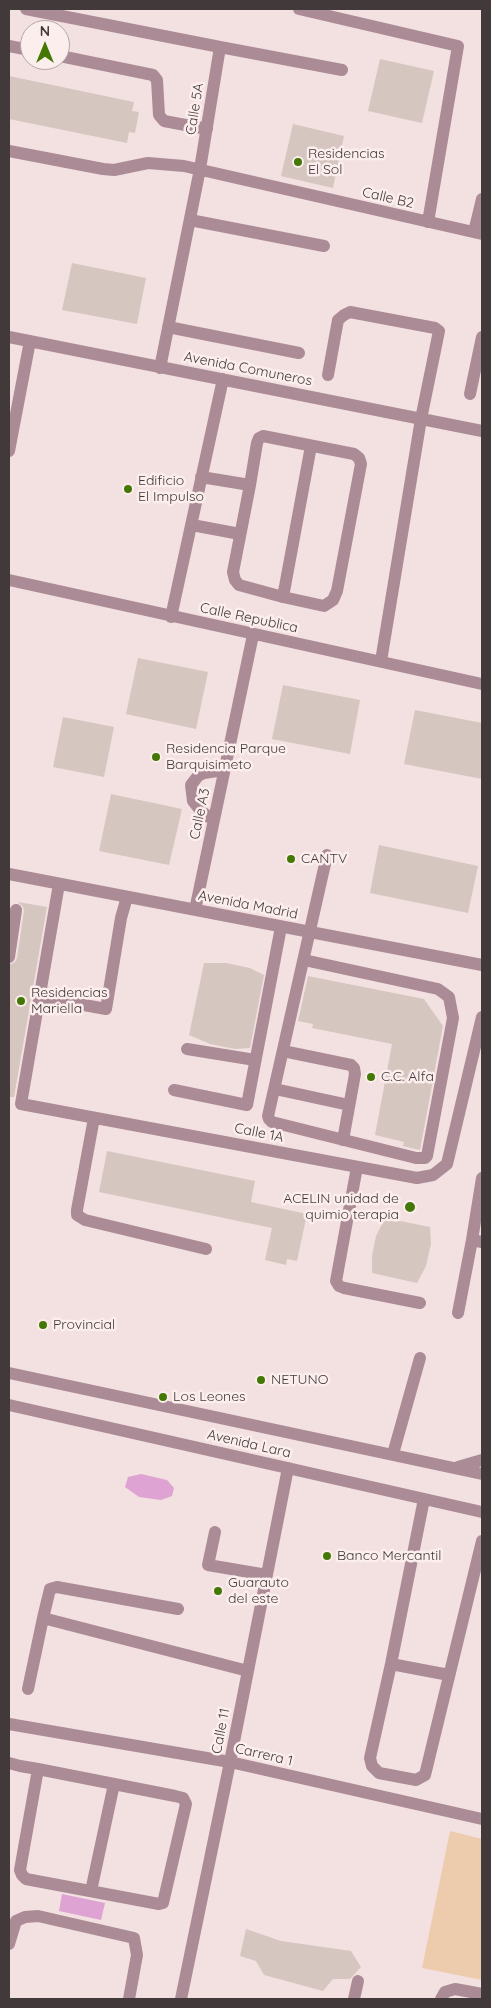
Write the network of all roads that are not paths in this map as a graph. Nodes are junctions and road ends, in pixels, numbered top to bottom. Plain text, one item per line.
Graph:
1 (26, 9) edge
2 (299, 9) edge
3 (220, 48) junction
4 (70, 58) edge
5 (342, 70) dead end
6 (207, 129) junction
7 (9, 151) edge
8 (200, 170) junction
9 (482, 199) edge
10 (190, 220) junction
11 (428, 222) junction
12 (478, 233) edge
13 (324, 246) dead end
14 (168, 327) junction
15 (9, 337) edge
16 (482, 337) edge
17 (30, 341) junction
18 (299, 354) dead end
19 (160, 368) junction
20 (328, 375) dead end
21 (223, 380) junction
22 (470, 394) dead end
23 (421, 418) junction
24 (482, 431) edge
25 (311, 446) junction
26 (9, 451) edge
27 (201, 477) junction
28 (250, 485) junction
29 (192, 525) junction
30 (240, 534) junction
31 (9, 580) edge
32 (283, 597) junction
33 (172, 617) junction
34 (253, 635) junction
35 (381, 661) junction
36 (482, 684) edge
37 (224, 770) junction
38 (214, 820) junction
39 (327, 855) dead end
40 (9, 874) edge
41 (59, 884) junction
42 (127, 897) junction
43 (16, 910) dead end
44 (194, 910) junction
45 (282, 927) junction
46 (11, 931) edge
47 (309, 932) junction
48 (9, 957) edge
49 (304, 960) junction
50 (482, 965) edge
51 (40, 996) junction
52 (482, 1017) edge
53 (187, 1049) dead end
54 (283, 1051) junction
55 (255, 1060) junction
56 (275, 1089) junction
57 (174, 1090) dead end
58 (15, 1103) edge
59 (349, 1105) junction
60 (94, 1118) junction
61 (343, 1140) junction
62 (357, 1166) junction
63 (482, 1178) edge
64 (477, 1241) edge
65 (206, 1249) dead end
66 (420, 1303) dead end
67 (458, 1313) dead end
68 (420, 1358) dead end
69 (9, 1373) edge
70 (9, 1405) edge
71 (393, 1454) junction
72 (482, 1460) edge
73 (288, 1468) junction
74 (456, 1468) junction
75 (482, 1474) edge
76 (424, 1499) junction
77 (482, 1512) edge
78 (215, 1532) dead end
79 (482, 1541) edge
80 (267, 1575) junction
81 (178, 1609) dead end
82 (43, 1618) junction
83 (391, 1664) junction
84 (248, 1671) junction
85 (449, 1675) junction
86 (28, 1689) dead end
87 (10, 1728) edge
88 (230, 1762) junction
89 (9, 1764) edge
90 (38, 1769) junction
91 (114, 1784) junction
92 (482, 1819) edge
93 (91, 1891) junction
94 (9, 1944) edge
95 (358, 1981) dead end
96 (482, 1994) edge
97 (129, 1999) edge
98 (181, 1999) edge
99 (354, 1999) edge
100 (441, 1999) edge

1 - 3 street
2 - 11 street
3 - 5 street
3 - 6 street, Calle 5A
4 - 6 street
6 - 8 street, Calle 5A
7 - 8 street, Calle B2
8 - 10 street, Calle 5A
8 - 11 street, Calle B2
9 - 12 street
10 - 13 street
10 - 14 street, Calle 5A
11 - 12 street, Calle B2
14 - 18 street
14 - 19 street, Calle 5A
15 - 17 street, Avenida Comuneros
16 - 22 street
17 - 19 street, Avenida Comuneros
17 - 26 street
19 - 21 street, Avenida Comuneros
20 - 23 street
21 - 23 street, Avenida Comuneros
21 - 27 street
23 - 24 street, Avenida Comuneros
23 - 35 street
25 - 28 street
25 - 32 street
25 - 32 street
27 - 28 street
27 - 29 street
28 - 30 street
29 - 30 street
29 - 33 street
30 - 32 street
31 - 33 street, Calle Republica
33 - 34 street, Calle Republica
34 - 35 street, Calle Republica
34 - 37 street, Calle A3
35 - 36 street, Calle Republica
37 - 38 street, Calle A3
37 - 38 street
38 - 44 street, Calle A3
39 - 47 street
40 - 41 street, Avenida Madrid
41 - 42 street, Avenida Madrid
41 - 51 street, Calle 1A
42 - 44 street, Avenida Madrid
42 - 51 street
43 - 46 street
44 - 45 street, Avenida Madrid
45 - 47 street, Avenida Madrid
45 - 55 street
46 - 48 street
47 - 49 street
47 - 50 street, Avenida Madrid
49 - 54 street
49 - 61 street
51 - 58 street, Calle 1A
52 - 62 street, Calle 1A
53 - 55 street
54 - 56 street
54 - 59 street
55 - 57 street
56 - 59 street
56 - 61 street
58 - 60 street, Calle 1A
59 - 61 street
60 - 62 street, Calle 1A
60 - 65 street
62 - 66 street
63 - 64 street
64 - 67 street
68 - 71 street
69 - 71 street, Avenida Lara
70 - 73 street, Avenida Lara
71 - 74 street, Avenida Lara
72 - 74 street
73 - 76 street, Avenida Lara
73 - 80 street, Calle 11
74 - 75 street, Avenida Lara
76 - 77 street, Avenida Lara
76 - 83 street
78 - 80 street
79 - 85 street
80 - 84 street, Calle 11
81 - 82 street
82 - 84 street
82 - 86 street
83 - 85 street
83 - 85 street
84 - 88 street, Calle 11
87 - 88 street, Carrera 1
88 - 92 street, Carrera 1
88 - 98 street, Calle 11
89 - 90 street
90 - 91 street
90 - 93 street
91 - 93 street
91 - 93 street
94 - 97 street
95 - 99 street
96 - 100 street

